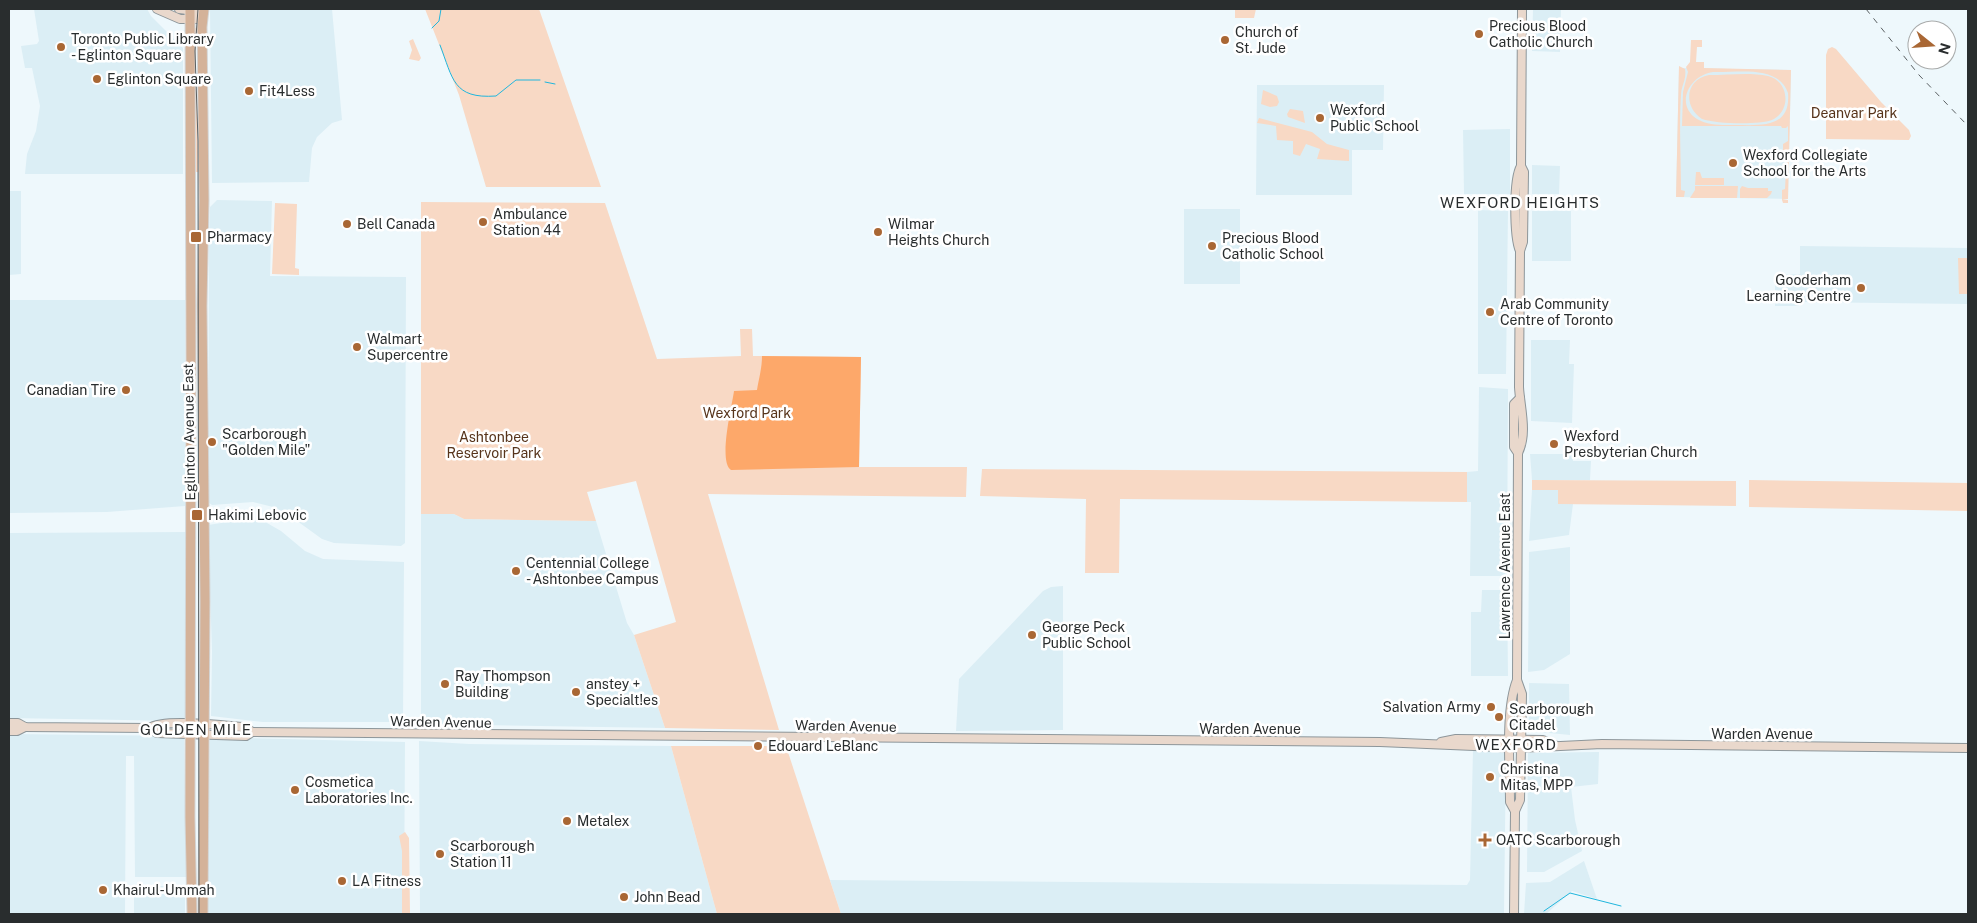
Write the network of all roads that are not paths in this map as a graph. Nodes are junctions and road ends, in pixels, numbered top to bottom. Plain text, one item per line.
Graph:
1 (157, 9) edge
2 (179, 9) edge
3 (1522, 9) edge
4 (189, 13) edge
5 (203, 13) edge
6 (1517, 680) junction
7 (9, 723) edge
8 (25, 726) junction
9 (191, 728) junction
10 (205, 729) junction
11 (9, 732) edge
12 (1521, 740) junction
13 (1511, 744) junction
14 (1555, 745) junction
15 (1521, 748) junction
16 (1968, 748) edge
17 (1515, 811) junction
18 (192, 914) edge
19 (203, 914) edge
20 (1514, 914) edge

1 - 4 main road
2 - 4 main road
3 - 6 main road, Lawrence Avenue East
4 - 5 main road
4 - 9 main road, Eglinton Avenue East
5 - 10 main road, Eglinton Avenue East
6 - 12 main road, Lawrence Avenue East
6 - 13 main road, Lawrence Avenue East
7 - 8 main road, Warden Avenue
8 - 9 main road, Warden Avenue
8 - 11 main road, Warden Avenue
9 - 10 main road, Warden Avenue
9 - 18 main road, Eglinton Avenue East
10 - 13 main road, Warden Avenue
10 - 19 main road, Eglinton Avenue East
12 - 13 main road, Warden Avenue
12 - 14 main road, Warden Avenue
12 - 15 main road, Lawrence Avenue East
13 - 15 main road, Warden Avenue
13 - 17 main road, Lawrence Avenue East
14 - 15 main road, Warden Avenue
14 - 16 main road, Warden Avenue
15 - 17 main road, Lawrence Avenue East
17 - 20 main road, Lawrence Avenue East

